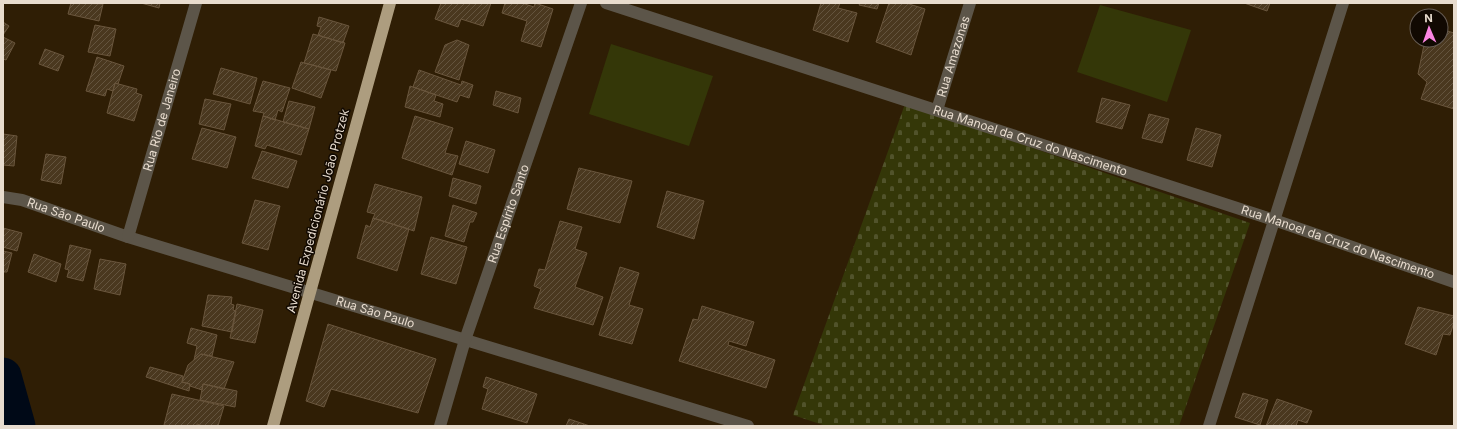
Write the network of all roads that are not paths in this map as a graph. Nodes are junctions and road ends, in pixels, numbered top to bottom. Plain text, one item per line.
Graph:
1 (196, 3) edge
2 (390, 3) edge
3 (581, 3) edge
4 (606, 3) edge
5 (970, 3) edge
6 (1343, 3) edge
7 (937, 110) junction
8 (3, 197) edge
9 (1274, 220) junction
10 (128, 237) junction
11 (1454, 282) edge
12 (309, 292) junction
13 (465, 340) junction
14 (273, 426) edge
15 (440, 426) edge
16 (748, 426) edge
17 (1209, 426) edge

1 - 10 street, Rua Rio de Janeiro
2 - 12 highway, Avenida Expedicionário João Protzek
3 - 13 street, Rua Espírito Santo
4 - 7 street, Rua Manoel da Cruz do Nascimento
5 - 7 street, Rua Amazonas
6 - 9 street
7 - 9 street, Rua Manoel da Cruz do Nascimento
8 - 10 street, Rua São Paulo
9 - 11 street, Rua Manoel da Cruz do Nascimento
9 - 17 street
10 - 12 street, Rua São Paulo
12 - 13 street, Rua São Paulo
12 - 14 highway, Avenida Expedicionário João Protzek
13 - 15 street, Rua Espírito Santo
13 - 16 street, Rua São Paulo

